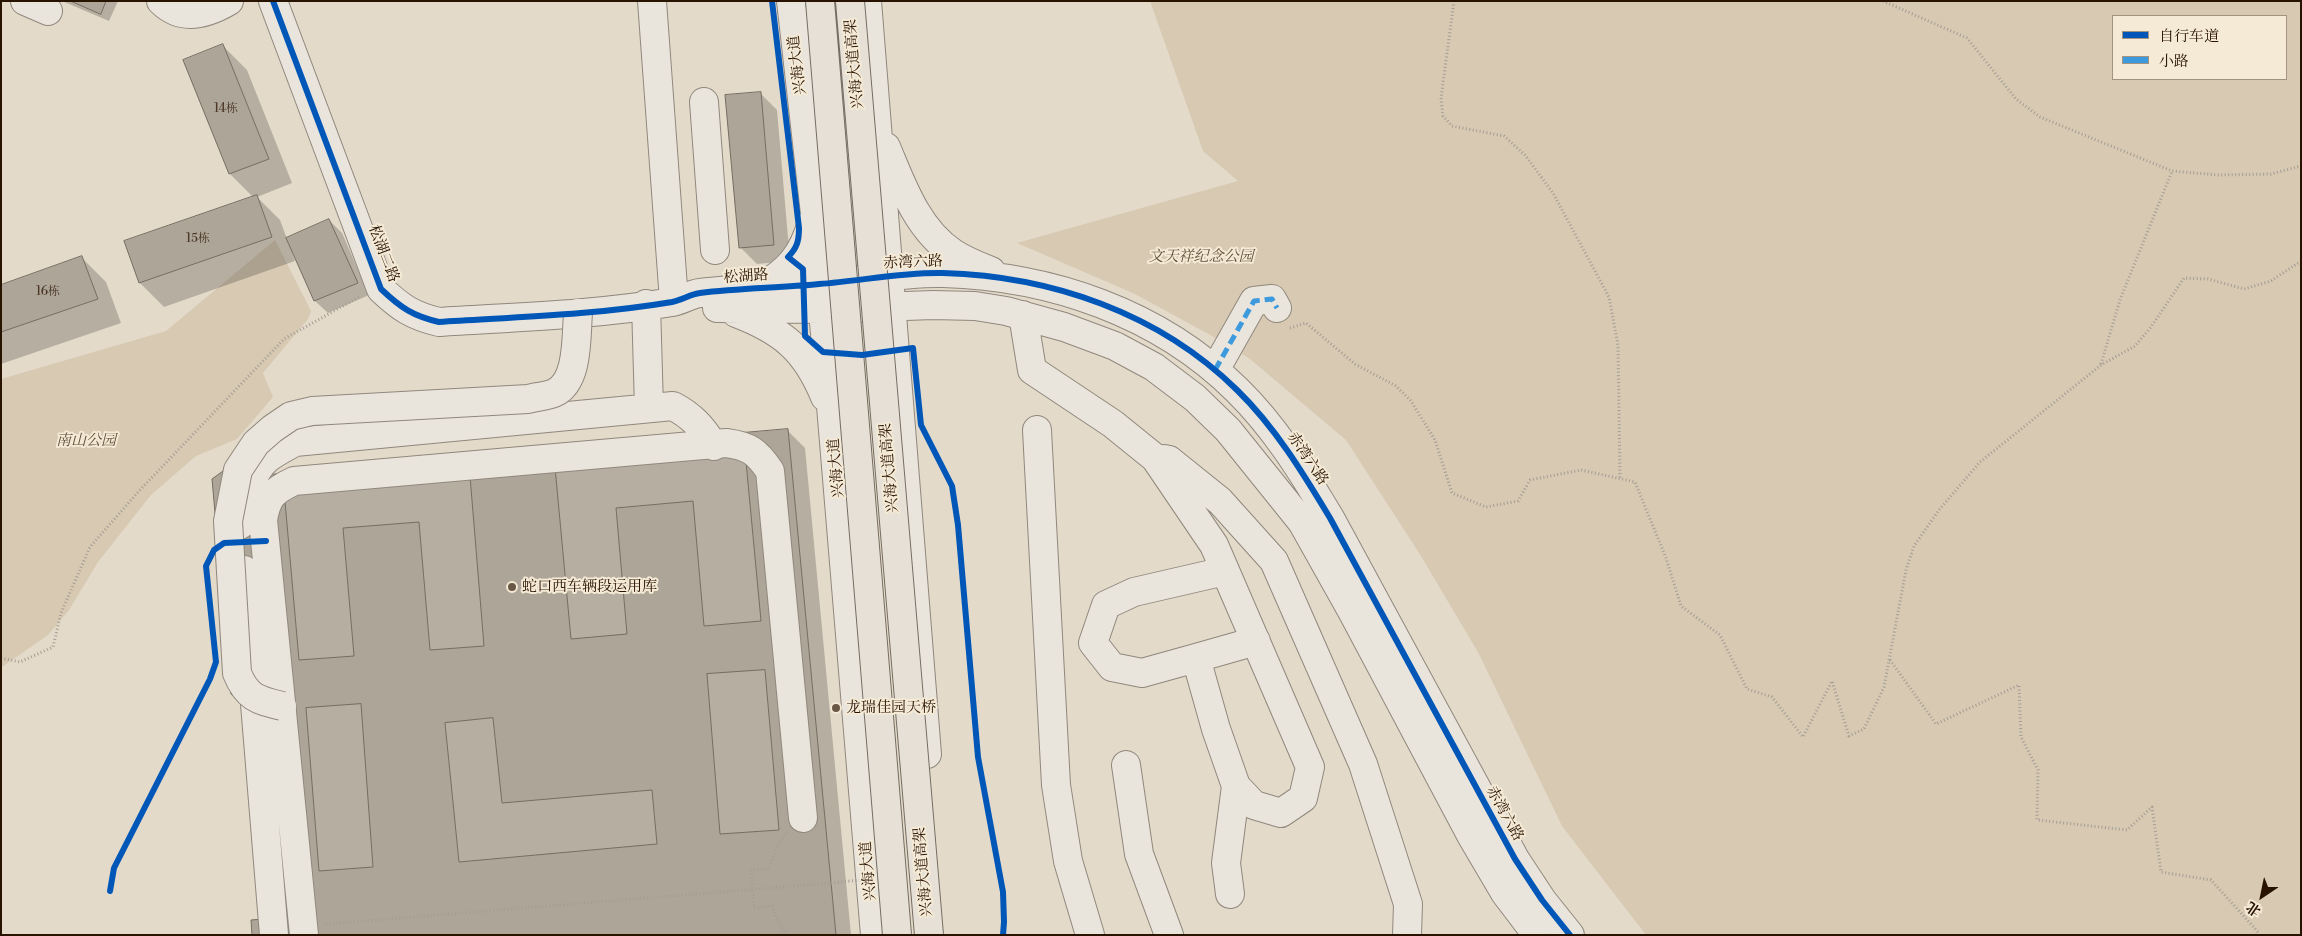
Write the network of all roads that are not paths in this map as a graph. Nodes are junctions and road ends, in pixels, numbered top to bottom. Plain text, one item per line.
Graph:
1 (161, 1) edge
2 (230, 1) edge
3 (273, 1) edge
4 (652, 1) edge
5 (791, 1) edge
6 (820, 1) edge
7 (850, 1) edge
8 (867, 1) edge
9 (704, 102) dead end
10 (876, 122) junction
11 (706, 131) junction
12 (662, 134) junction
13 (815, 214) junction
14 (715, 250) dead end
15 (889, 276) junction
16 (1011, 279) junction
17 (758, 289) junction
18 (822, 296) junction
19 (674, 301) junction
20 (646, 304) junction
21 (892, 307) junction
22 (723, 308) junction
23 (1276, 308) road end
24 (578, 314) junction
25 (1023, 315) junction
26 (1215, 370) junction
27 (650, 408) junction
28 (833, 417) junction
29 (1037, 430) dead end
30 (714, 446) dead end
31 (1155, 458) junction
32 (1225, 571) junction
33 (1256, 641) junction
34 (1196, 658) junction
35 (282, 706) junction
36 (1126, 765) dead end
37 (1236, 786) junction
38 (802, 818) road end
39 (1528, 880) junction
40 (1230, 894) dead end
41 (1525, 928) edge
42 (304, 930) edge
43 (274, 935) edge
44 (874, 935) edge
45 (897, 935) edge
46 (929, 935) edge
47 (942, 935) edge
48 (1090, 935) edge
49 (1169, 935) edge
50 (1407, 935) edge
51 (1570, 935) edge

1 - 2 street
3 - 24 street, 松湖二路
4 - 12 street
5 - 13 street, 兴海大道
6 - 45 main road, 兴海大道高架, bridge
7 - 46 main road, 兴海大道高架, bridge
8 - 10 street
9 - 11 street
10 - 15 street
10 - 16 street
11 - 12 street
11 - 14 street
12 - 19 street
13 - 17 street
13 - 18 street, 兴海大道
15 - 16 street, 赤湾六路
15 - 18 street, 赤湾六路
15 - 21 street
16 - 26 street, 赤湾六路
17 - 18 street, 松湖路
17 - 19 street, 松湖路
18 - 21 street
18 - 22 street, 松湖路
18 - 28 street, 兴海大道
19 - 20 street, 松湖二路
19 - 22 street, 松湖路
20 - 24 street, 松湖二路
20 - 27 street
21 - 25 street
21 - 47 street
22 - 28 street
23 - 26 street
24 - 35 street, bridge
25 - 31 street
25 - 41 street
26 - 39 street, 赤湾六路
27 - 30 street
27 - 43 street
28 - 44 street, 兴海大道
29 - 48 street
31 - 32 street
31 - 50 street
32 - 33 street
32 - 34 street
33 - 34 street
33 - 37 street
34 - 37 street
35 - 38 street
35 - 42 street
36 - 49 street
37 - 40 street
39 - 41 street
39 - 51 street, 赤湾六路

